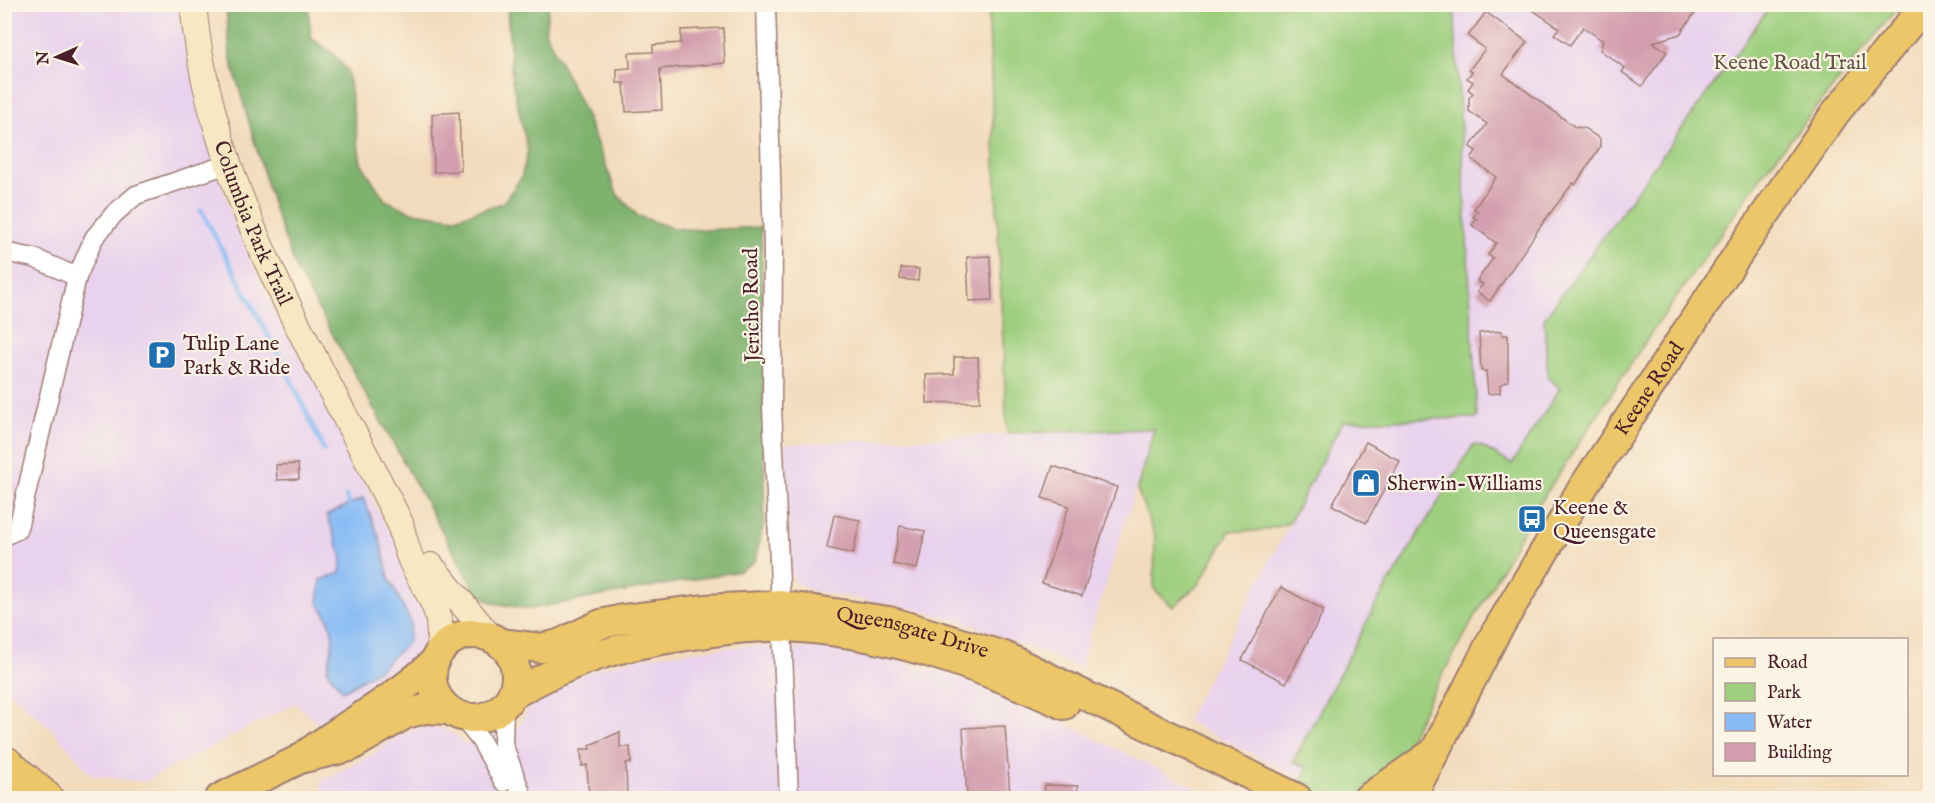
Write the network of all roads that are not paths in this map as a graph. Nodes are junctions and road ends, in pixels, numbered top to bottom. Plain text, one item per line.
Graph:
1 (193, 4) edge
2 (766, 4) edge
3 (1926, 4) edge
4 (228, 164) junction
5 (4, 252) edge
6 (77, 277) junction
7 (400, 523) junction
8 (4, 536) edge
9 (781, 616) junction
10 (495, 640) junction
11 (436, 657) junction
12 (508, 700) junction
13 (455, 713) junction
14 (1434, 752) junction
15 (300, 759) junction
16 (4, 762) edge
17 (4, 768) edge
18 (24, 798) edge
19 (46, 798) edge
20 (220, 798) edge
21 (510, 798) edge
22 (523, 798) edge
23 (789, 798) edge
24 (1253, 798) edge
25 (1299, 798) edge
26 (1368, 798) edge
27 (1411, 798) edge

1 - 4 main road, Columbia Park Trail
2 - 9 street, Jericho Road
3 - 14 main road, Keene Road
4 - 6 street
4 - 7 main road, Columbia Park Trail
5 - 6 street
6 - 8 street
7 - 10 main road, Columbia Park Trail
7 - 11 main road, Columbia Park Trail
9 - 10 main road, Queensgate Drive
9 - 12 main road
9 - 23 street, Jericho Road
9 - 24 main road, Queensgate Drive
9 - 25 main road, Queensgate Drive
10 - 11 main road
10 - 12 main road
11 - 13 main road
11 - 15 main road
12 - 13 main road
12 - 22 street
13 - 15 main road
13 - 21 street
14 - 26 main road
14 - 27 main road, Keene Road
15 - 20 main road
16 - 19 highway
17 - 18 highway

